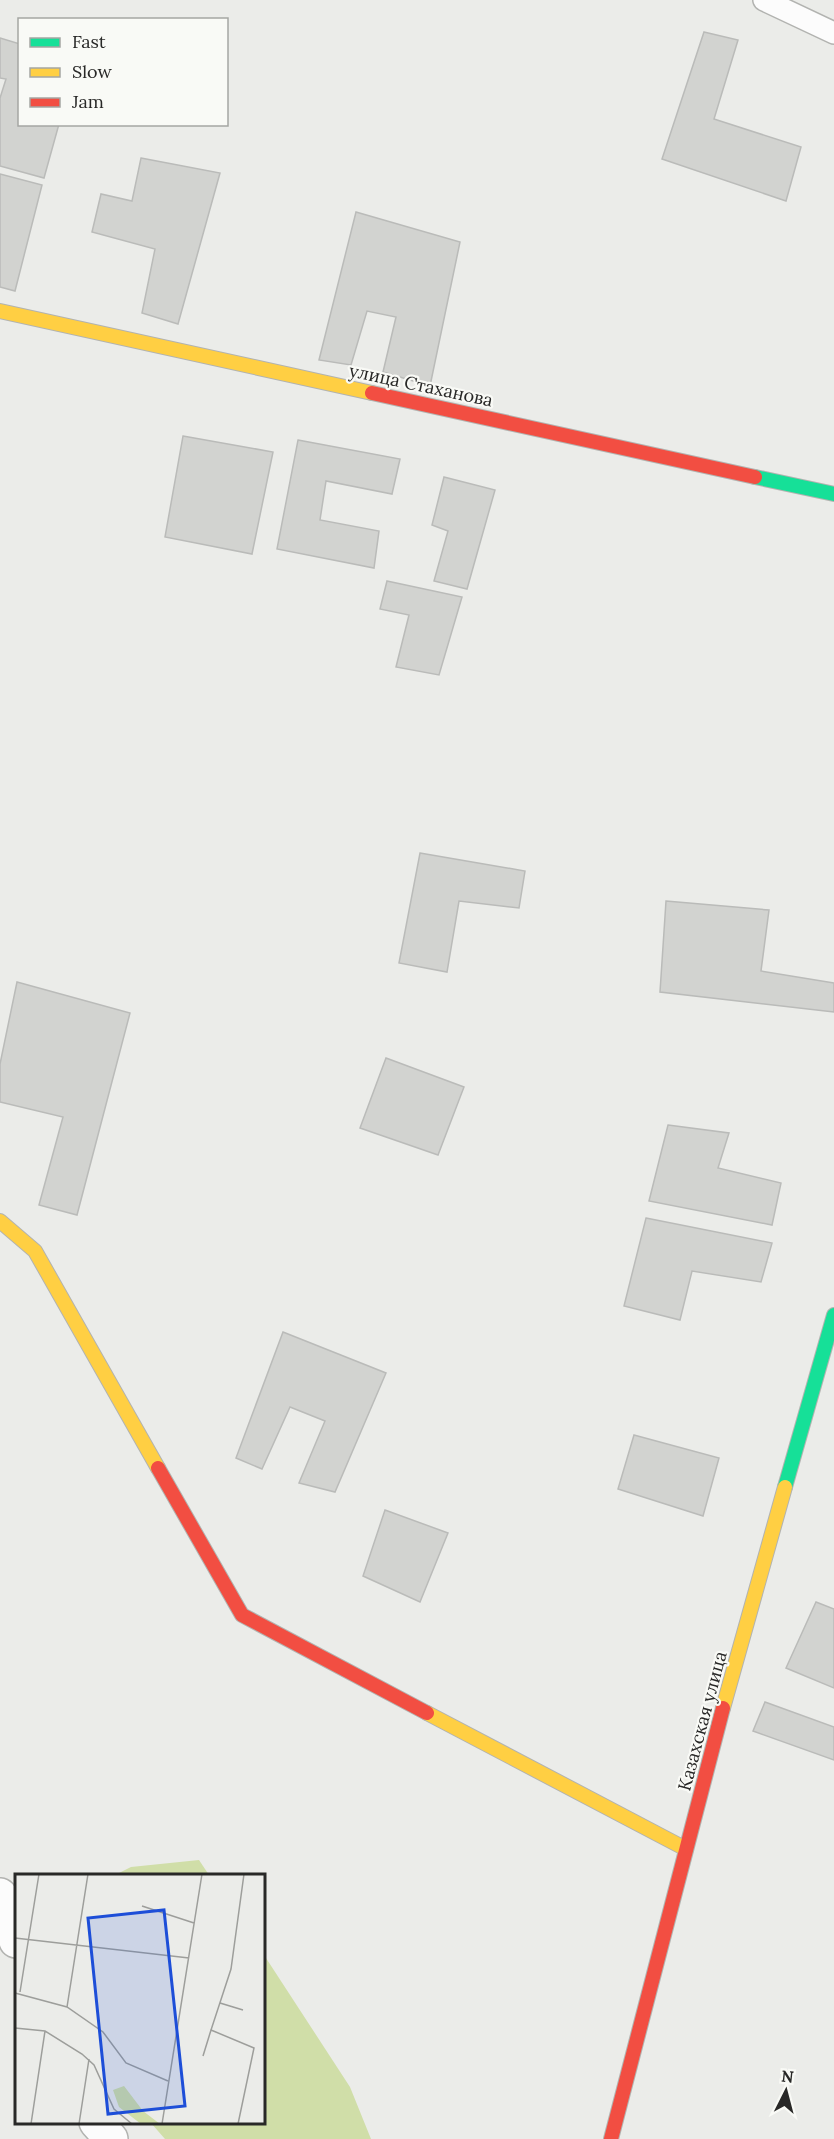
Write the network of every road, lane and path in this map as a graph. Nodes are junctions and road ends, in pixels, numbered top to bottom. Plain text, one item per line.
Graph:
1 (764, 0) edge
2 (834, 33) edge
3 (0, 311) edge
4 (834, 494) edge
5 (0, 1221) edge
6 (834, 1315) edge
7 (686, 1849) junction
8 (0, 1894) edge
9 (15, 1938) edge
10 (98, 2124) edge
11 (111, 2139) edge
12 (611, 2139) edge

1 - 2 lane
3 - 4 street, улица Стаханова
5 - 7 street
6 - 7 street, Казахская улица
7 - 12 street, Казахская улица
8 - 9 street
10 - 11 street

